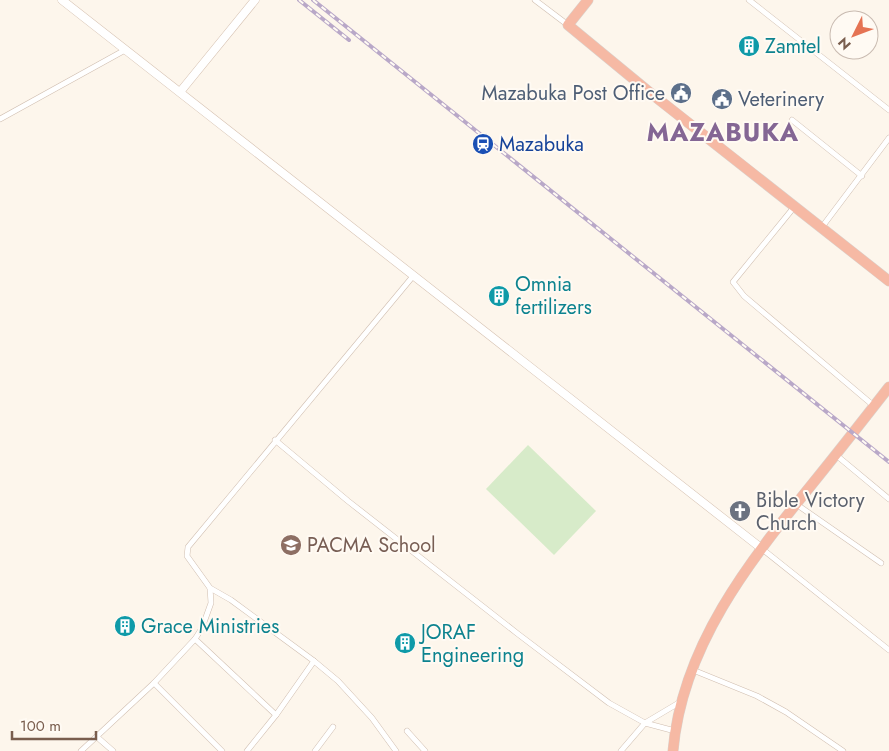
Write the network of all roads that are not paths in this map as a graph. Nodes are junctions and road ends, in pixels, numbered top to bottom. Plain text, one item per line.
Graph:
1 (62, 0) edge
2 (254, 0) edge
3 (535, 0) edge
4 (588, 0) edge
5 (749, 0) edge
6 (568, 25) junction
7 (124, 50) junction
8 (180, 92) junction
9 (889, 110) edge
10 (0, 119) edge
11 (792, 120) dead end
12 (889, 138) edge
13 (862, 176) junction
14 (795, 206) junction
15 (822, 228) junction
16 (414, 275) junction
17 (889, 280) edge
18 (889, 387) edge
19 (874, 406) junction
20 (275, 440) junction
21 (836, 455) junction
22 (889, 500) edge
23 (796, 504) junction
24 (762, 548) junction
25 (881, 563) dead end
26 (210, 588) junction
27 (195, 639) junction
28 (889, 650) edge
29 (314, 660) junction
30 (692, 670) junction
31 (154, 683) junction
32 (682, 701) junction
33 (276, 715) junction
34 (645, 723) junction
35 (333, 726) dead end
36 (675, 730) junction
37 (407, 731) dead end
38 (97, 737) junction
39 (81, 751) edge
40 (112, 751) edge
41 (222, 751) edge
42 (247, 751) edge
43 (315, 751) edge
44 (396, 751) edge
45 (425, 751) edge
46 (622, 751) edge
47 (673, 751) edge
48 (843, 751) edge

1 - 7 main road
2 - 8 main road
3 - 6 street
4 - 6 highway
5 - 9 street
6 - 14 highway
7 - 8 main road
7 - 10 street
8 - 16 main road
11 - 13 street
12 - 13 street
13 - 15 street
14 - 15 highway
14 - 19 street
15 - 17 highway
16 - 20 street
16 - 24 main road
18 - 19 highway
19 - 21 highway
20 - 26 street
20 - 34 street
21 - 22 street
21 - 23 highway
23 - 24 highway
23 - 25 street
24 - 28 street
24 - 30 highway
26 - 27 street
26 - 29 street
27 - 31 street
27 - 33 street
29 - 33 street
29 - 44 street
30 - 32 highway
30 - 48 street
31 - 38 street
31 - 41 street
32 - 34 street
32 - 36 highway
33 - 42 street
34 - 36 street
34 - 46 street
35 - 43 street
36 - 47 highway
37 - 45 street
38 - 39 street
38 - 40 street

